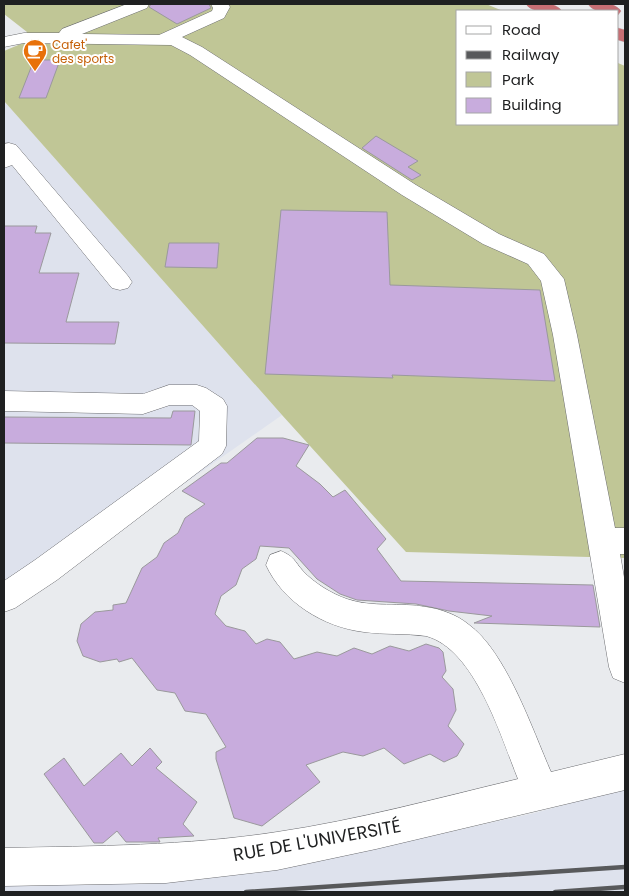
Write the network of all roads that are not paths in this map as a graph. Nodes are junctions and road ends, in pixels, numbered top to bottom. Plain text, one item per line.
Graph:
1 (141, 4) edge
2 (219, 4) edge
3 (534, 4) edge
4 (557, 4) edge
5 (596, 4) edge
6 (551, 10) edge
7 (570, 10) edge
8 (611, 10) edge
9 (54, 38) junction
10 (164, 39) junction
11 (4, 42) edge
12 (4, 162) edge
13 (120, 282) dead end
14 (4, 401) edge
15 (614, 541) edge
16 (281, 565) dead end
17 (4, 598) edge
18 (625, 667) edge
19 (625, 772) edge
20 (541, 792) junction
21 (4, 868) edge

1 - 9 street
2 - 10 street
3 - 6 highway
4 - 7 highway
5 - 8 highway
9 - 10 street
9 - 11 street
10 - 15 street
12 - 13 street
14 - 17 street
15 - 18 street
16 - 20 street
19 - 20 street, RUE DE L'UNIVERSITÉ
20 - 21 street, RUE DE L'UNIVERSITÉ

